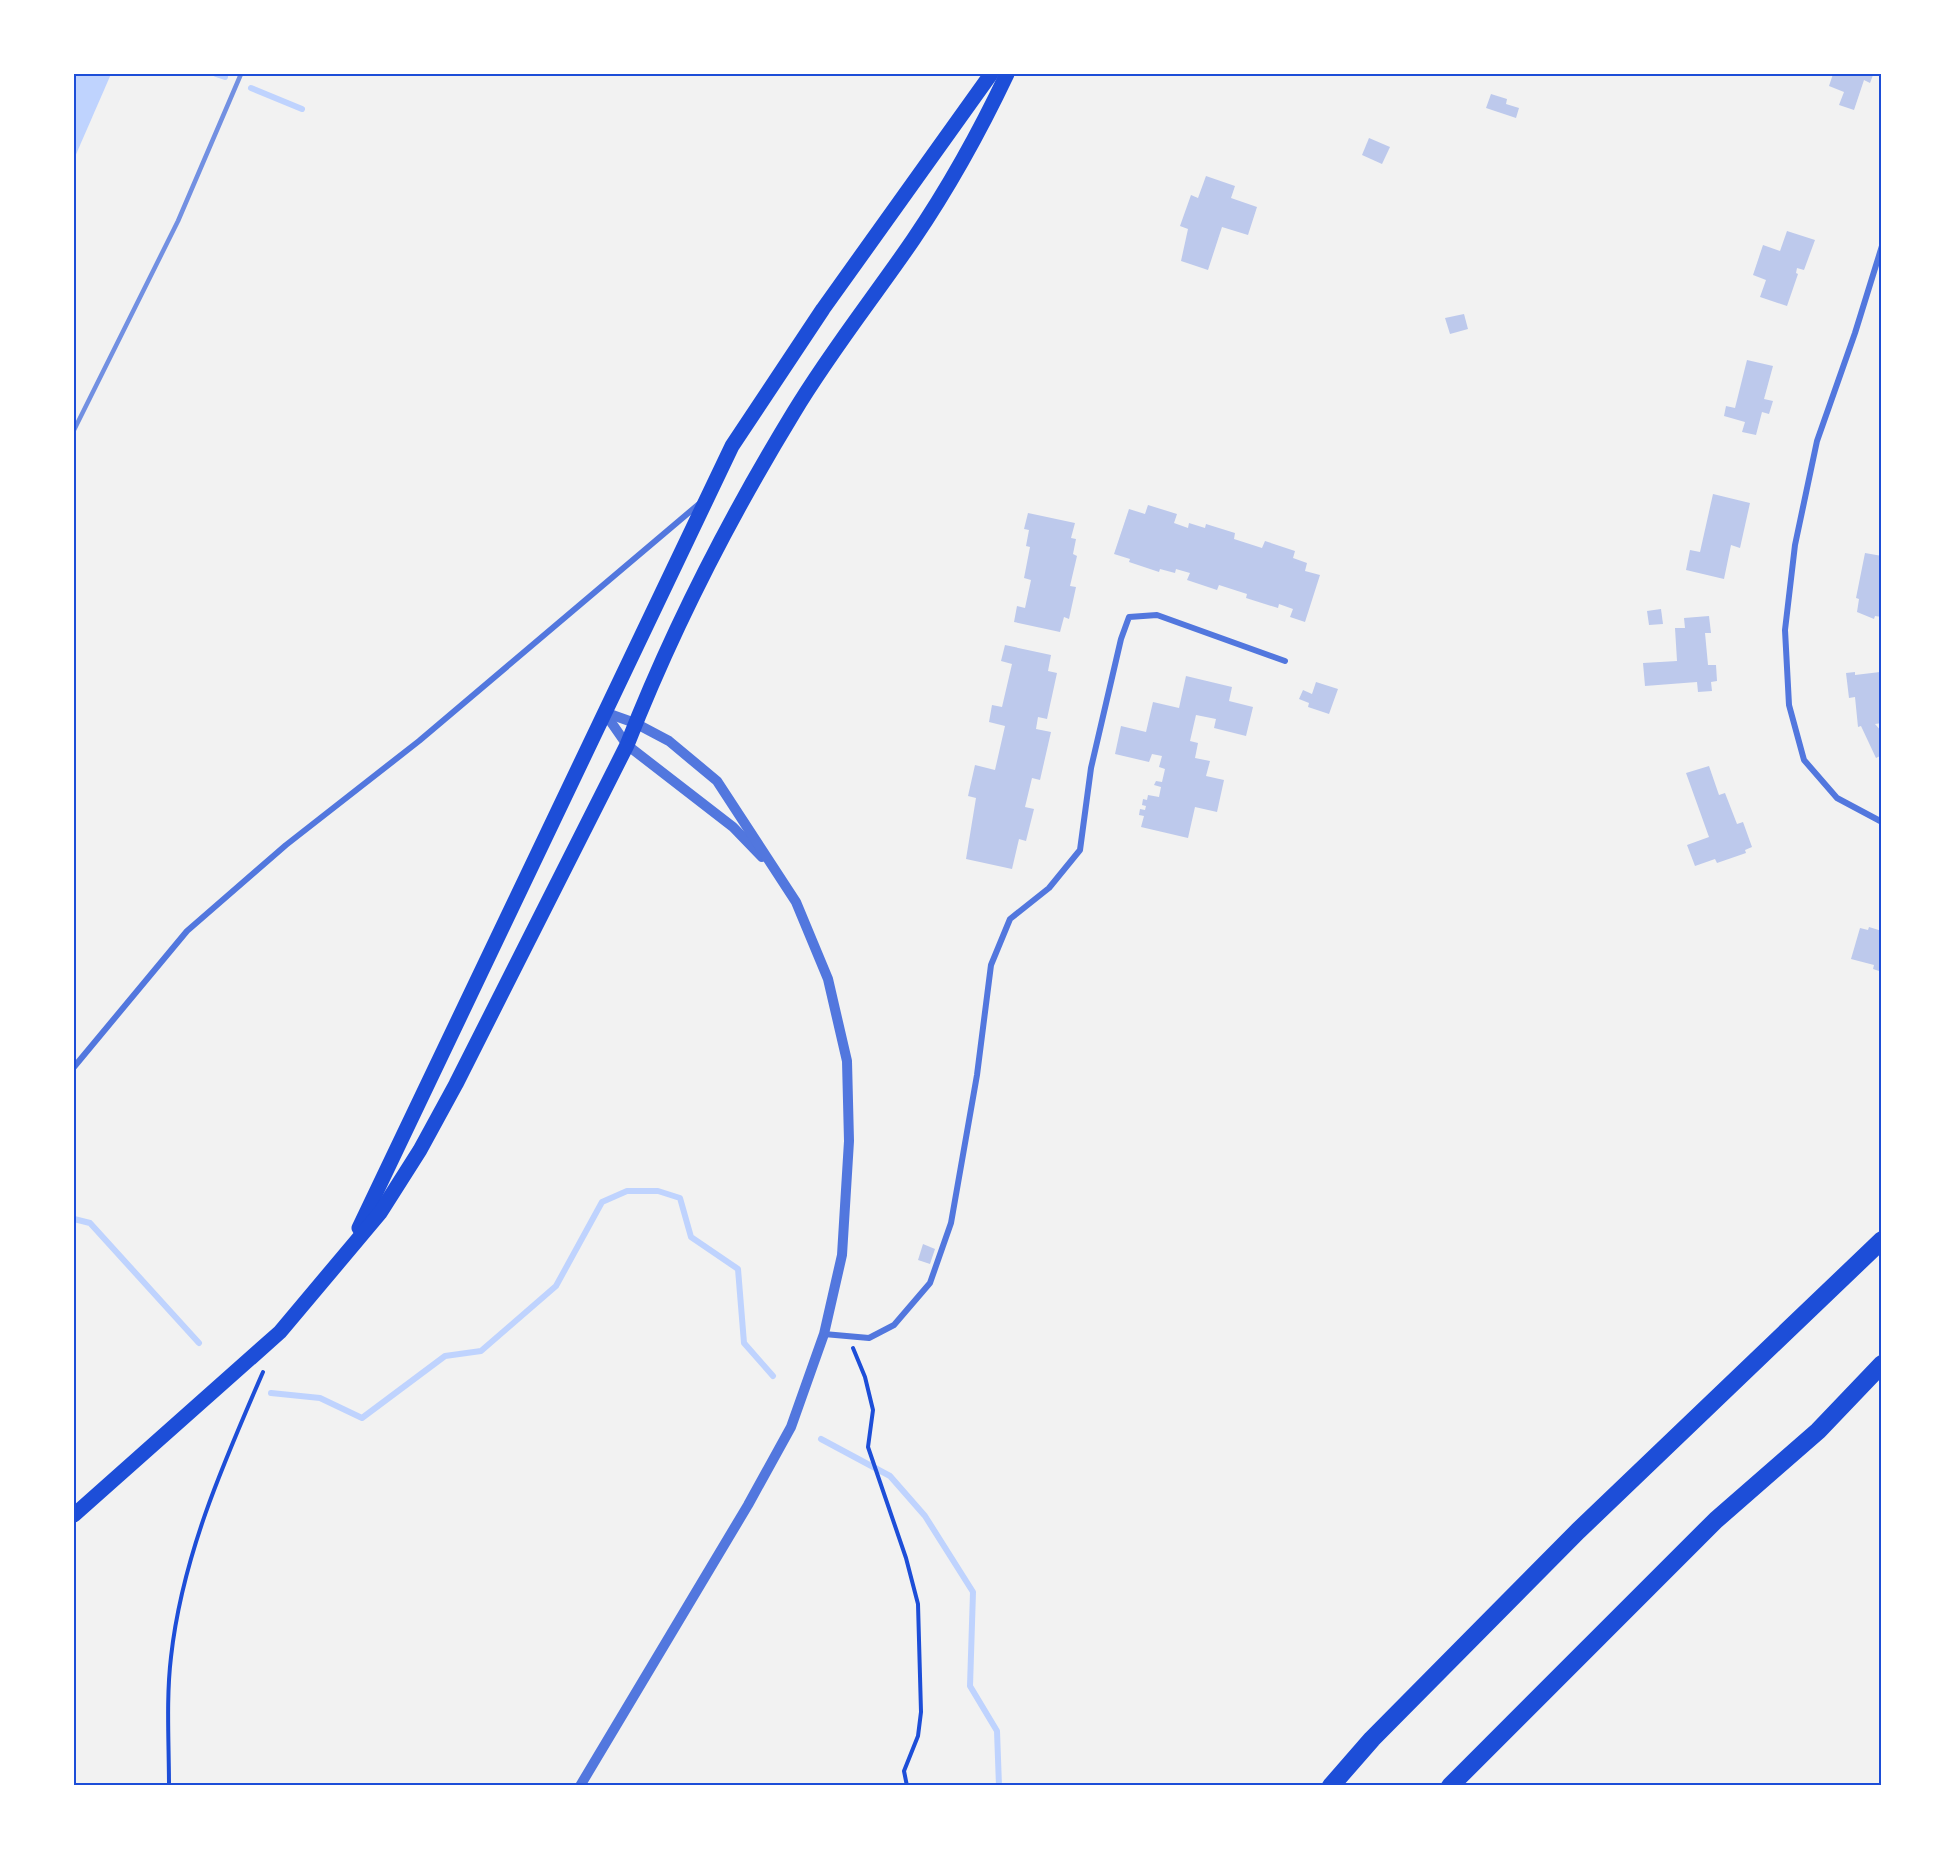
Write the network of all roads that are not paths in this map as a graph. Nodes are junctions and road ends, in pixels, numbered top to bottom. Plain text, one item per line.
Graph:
1 (991, 74) edge
2 (1007, 74) edge
3 (1881, 246) edge
4 (707, 498) junction
5 (1285, 662) dead end
6 (604, 712) junction
7 (635, 723) junction
8 (627, 745) junction
9 (1881, 822) edge
10 (782, 878) junction
11 (74, 1067) edge
12 (1881, 1240) edge
13 (345, 1256) junction
14 (824, 1334) junction
15 (1881, 1364) edge
16 (74, 1515) edge
17 (579, 1785) edge
18 (1331, 1785) edge
19 (1450, 1785) edge

1 - 4 main road
2 - 7 main road
3 - 9 street
4 - 6 main road
4 - 11 street
5 - 14 street
6 - 7 street
6 - 8 street
6 - 13 main road
7 - 8 main road
7 - 10 street
8 - 10 street
8 - 13 main road
10 - 14 street
12 - 18 highway
13 - 16 main road
14 - 17 street
15 - 19 highway

